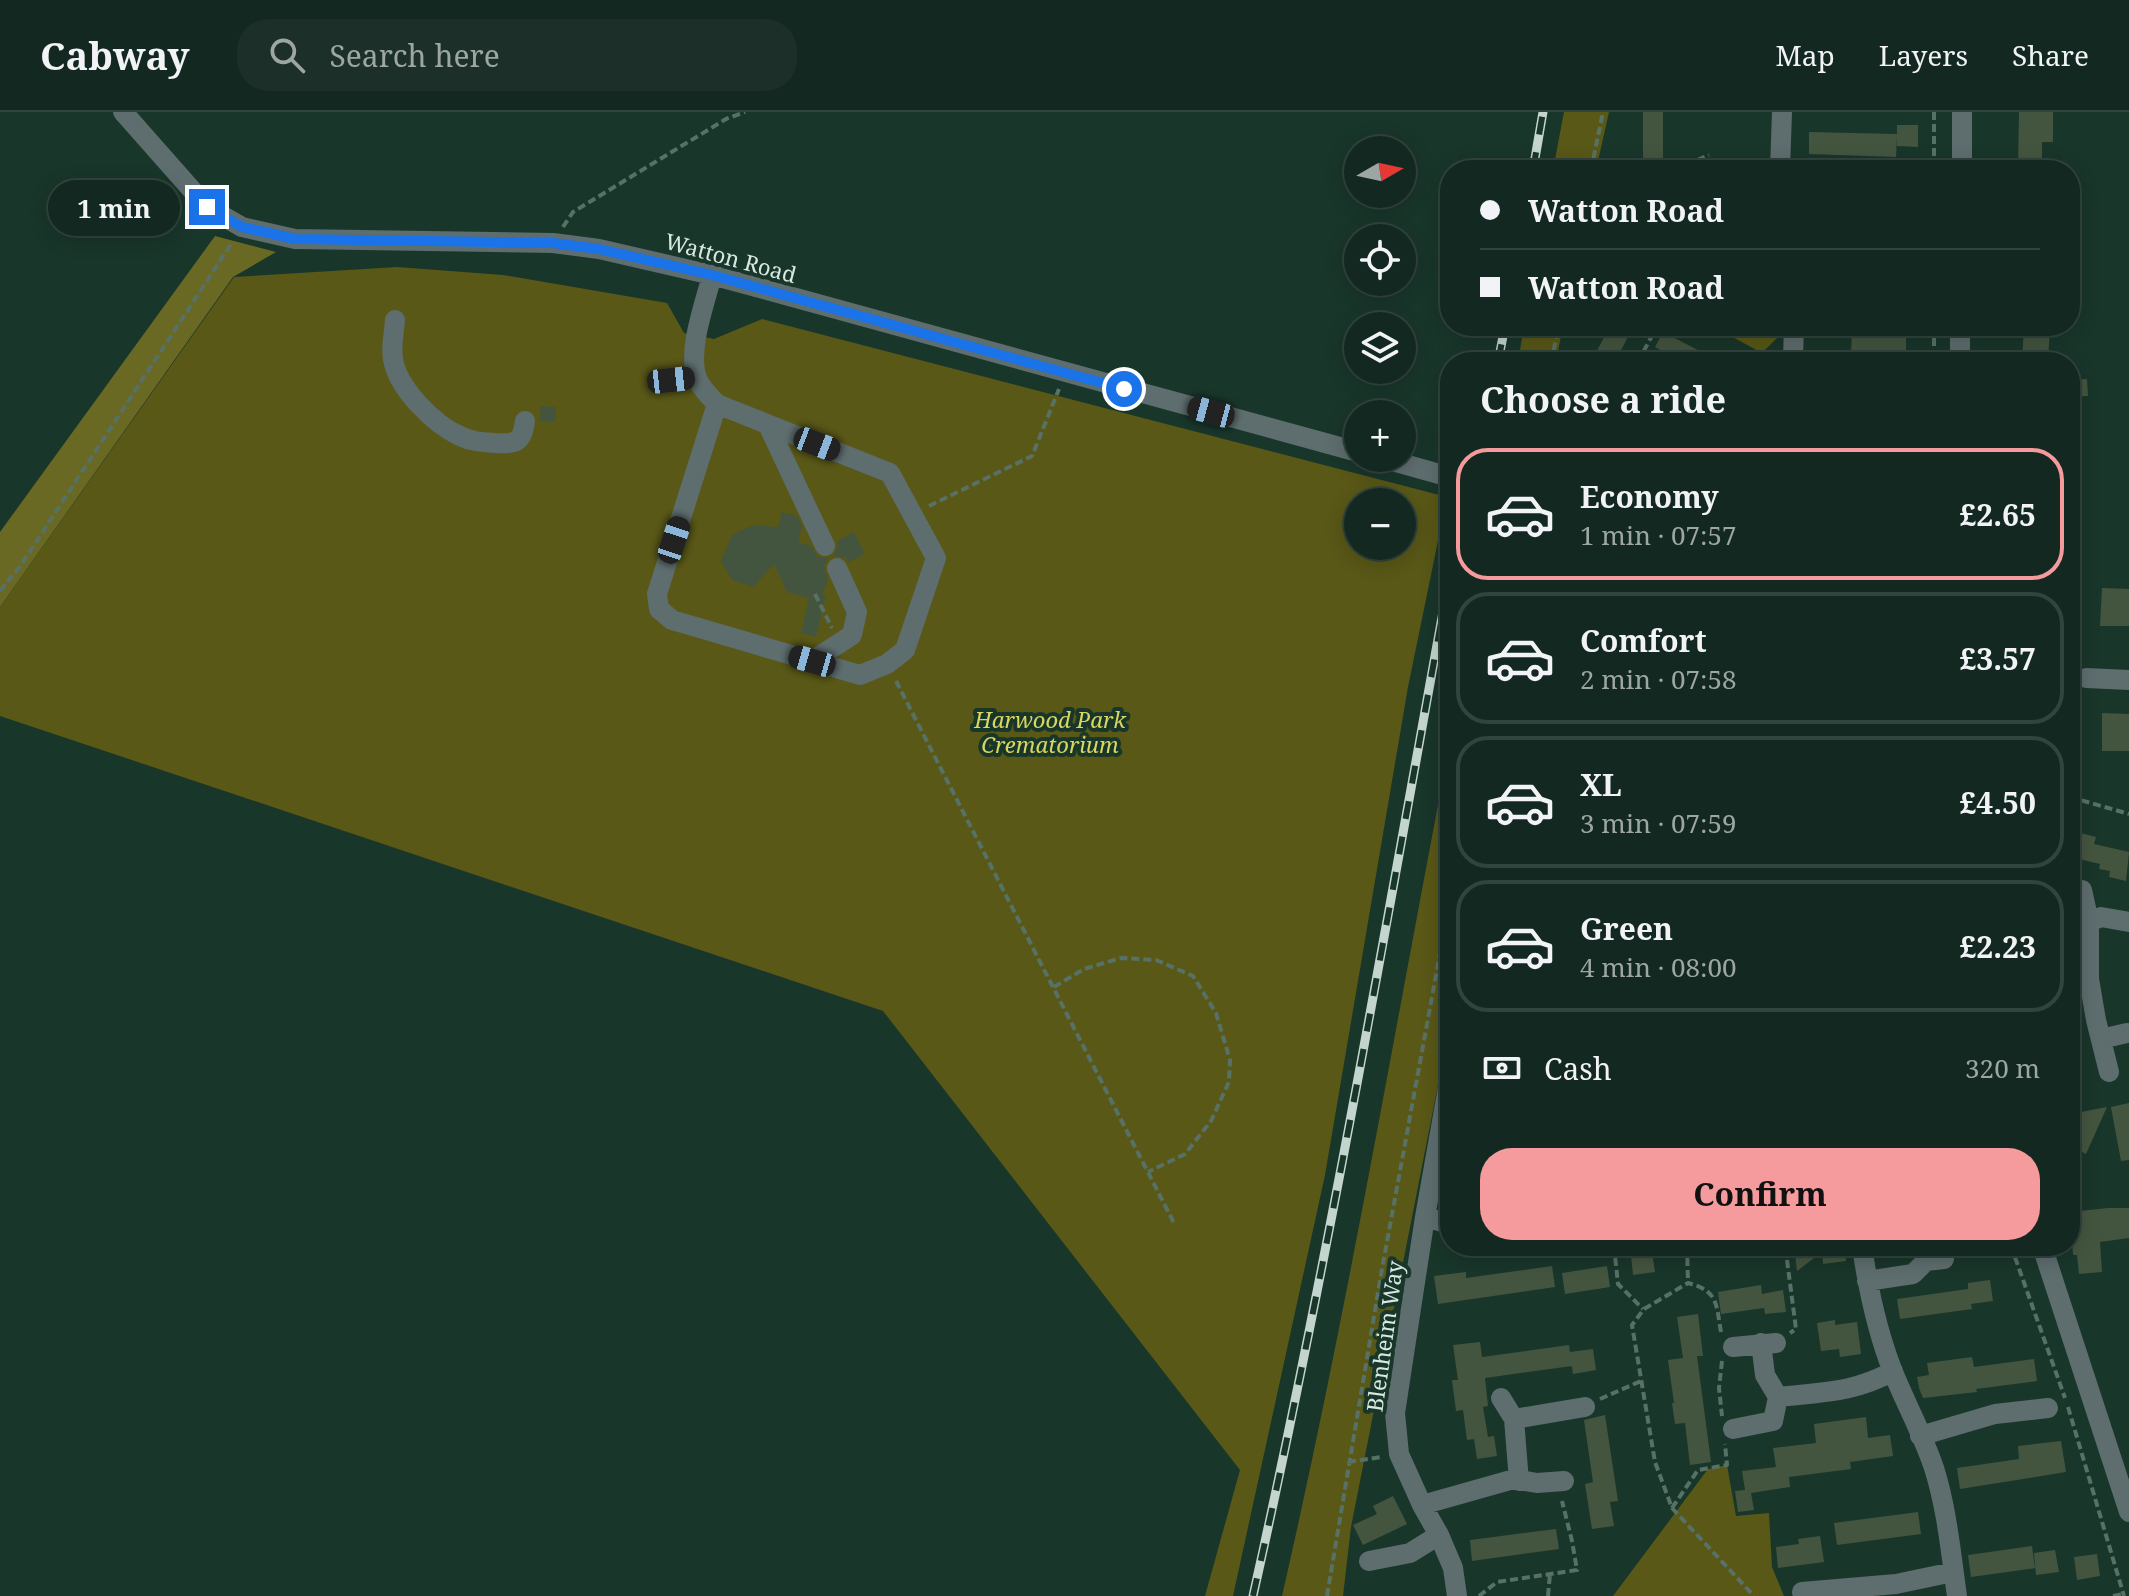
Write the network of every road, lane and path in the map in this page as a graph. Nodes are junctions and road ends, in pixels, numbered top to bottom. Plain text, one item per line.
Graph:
1 (123, 112) edge
2 (745, 112) edge
3 (1603, 112) edge
4 (1782, 112) edge
5 (1934, 112) edge
6 (1962, 112) edge
7 (1709, 155) dead end
8 (1593, 160) edge
9 (1697, 160) edge
10 (1780, 160) edge
11 (1934, 160) edge
12 (1962, 160) edge
13 (242, 227) junction
14 (553, 243) junction
15 (712, 275) junction
16 (395, 320) dead end
17 (1065, 373) junction
18 (697, 377) junction
19 (671, 380) dead end
20 (717, 404) junction
21 (525, 421) dead end
22 (768, 425) junction
23 (1344, 448) edge
24 (1416, 468) edge
25 (1440, 474) edge
26 (912, 514) junction
27 (825, 546) dead end
28 (837, 568) dead end
29 (0, 591) edge
30 (815, 594) dead end
31 (839, 644) junction
32 (812, 661) junction
33 (887, 664) junction
34 (2086, 678) dead end
35 (2129, 680) edge
36 (2080, 800) edge
37 (2129, 814) edge
38 (2082, 890) dead end
39 (2089, 922) junction
40 (2129, 922) edge
41 (1440, 954) edge
42 (1053, 987) junction
43 (2127, 1033) dead end
44 (2101, 1039) junction
45 (2109, 1072) dead end
46 (1440, 1132) edge
47 (1148, 1172) junction
48 (1425, 1217) junction
49 (1440, 1221) edge
50 (1175, 1225) dead end
51 (1615, 1256) edge
52 (1687, 1256) edge
53 (1863, 1256) edge
54 (2015, 1256) edge
55 (2046, 1256) edge
56 (1944, 1259) dead end
57 (1787, 1260) dead end
58 (1867, 1281) junction
59 (1688, 1283) junction
60 (1644, 1309) junction
61 (1768, 1343) junction
62 (1726, 1346) junction
63 (1893, 1371) junction
64 (1641, 1381) junction
65 (1778, 1397) junction
66 (1501, 1398) dead end
67 (1585, 1407) joint
68 (2048, 1408) dead end
69 (1514, 1419) junction
70 (1727, 1429) junction
71 (1920, 1436) junction
72 (2120, 1449) edge
73 (1399, 1454) junction
74 (1348, 1462) junction
75 (1519, 1481) junction
76 (1561, 1481) joint
77 (1422, 1505) junction
78 (1672, 1508) junction
79 (2129, 1512) edge
80 (1439, 1535) junction
81 (1369, 1561) dead end
82 (1953, 1572) junction
83 (1550, 1574) junction
84 (1897, 1590) edge
85 (1802, 1592) dead end
86 (2124, 1595) edge
87 (1327, 1596) edge
88 (1457, 1596) edge
89 (1479, 1596) edge
90 (1548, 1596) edge
91 (1754, 1596) edge
92 (1957, 1596) edge
93 (2113, 1596) edge

1 - 13 street, Watton Road
2 - 14 path
3 - 8 path
4 - 10 street
5 - 11 path
6 - 12 street
7 - 9 path
13 - 14 street, Watton Road
13 - 29 path
14 - 15 street, Watton Road
15 - 17 street, Watton Road
15 - 18 street
16 - 21 street
17 - 23 street, Watton Road
17 - 26 path
18 - 19 street
18 - 20 street
20 - 22 street
20 - 32 street
22 - 26 street
22 - 27 street
24 - 25 street
26 - 33 street
28 - 31 street
30 - 31 path
31 - 32 street
32 - 33 street
33 - 42 path
34 - 35 street
36 - 37 path
38 - 39 street
39 - 40 street
39 - 44 street
41 - 74 path
42 - 47 path
42 - 47 path
43 - 44 street
44 - 45 street
46 - 48 street, Blenheim Way
47 - 50 path
48 - 49 street
48 - 73 street, Blenheim Way
51 - 60 path
52 - 59 path
53 - 58 street
54 - 86 path
55 - 72 street
56 - 58 street
57 - 61 path
58 - 63 street
59 - 60 path
59 - 62 path
60 - 64 path
61 - 62 street
61 - 65 street
62 - 70 path
63 - 65 street
63 - 71 street
64 - 67 path
64 - 78 path
65 - 70 street
66 - 69 street
67 - 69 street
68 - 71 street
69 - 75 street
70 - 78 path
71 - 82 street
72 - 79 street
73 - 74 path
73 - 77 street, Blenheim Way
74 - 87 path
75 - 76 street
75 - 77 street
76 - 83 path
77 - 80 street, Blenheim Way
78 - 91 path
80 - 81 street
80 - 88 street, Blenheim Way
82 - 84 street
82 - 92 street
83 - 89 path
83 - 90 path
84 - 85 street
86 - 93 path

